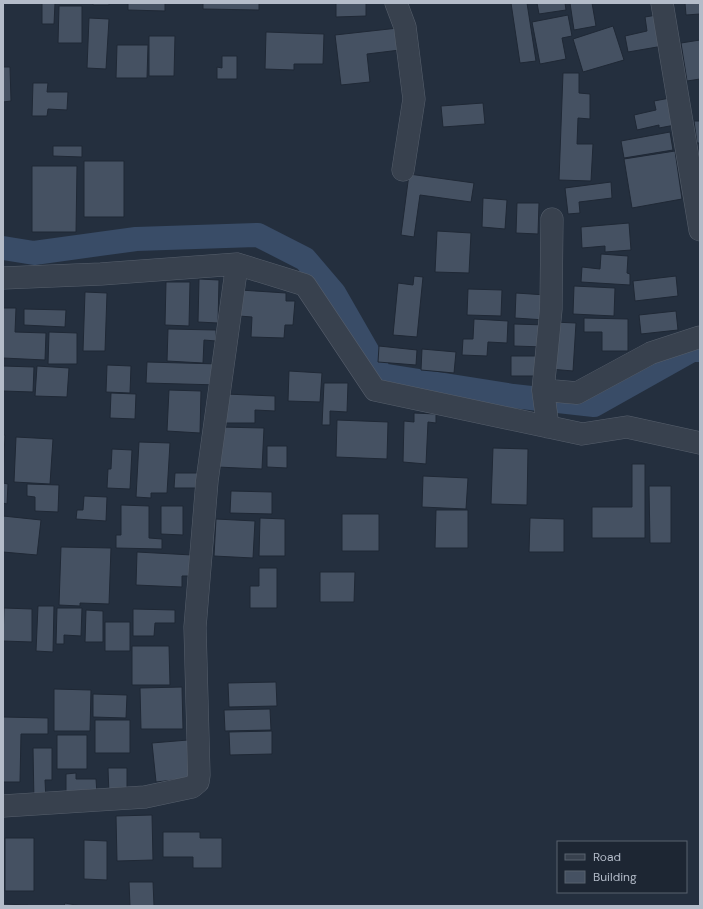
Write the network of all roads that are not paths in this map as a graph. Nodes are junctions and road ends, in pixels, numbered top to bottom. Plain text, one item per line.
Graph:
1 (396, 3) edge
2 (662, 3) edge
3 (403, 170) dead end
4 (552, 218) dead end
5 (700, 230) edge
6 (237, 264) junction
7 (3, 278) edge
8 (700, 337) edge
9 (543, 390) junction
10 (548, 427) junction
11 (700, 443) edge
12 (3, 806) edge

1 - 3 street
2 - 5 street
4 - 9 street
6 - 7 street
6 - 10 street
6 - 12 street
8 - 9 street
9 - 10 street
10 - 11 street

